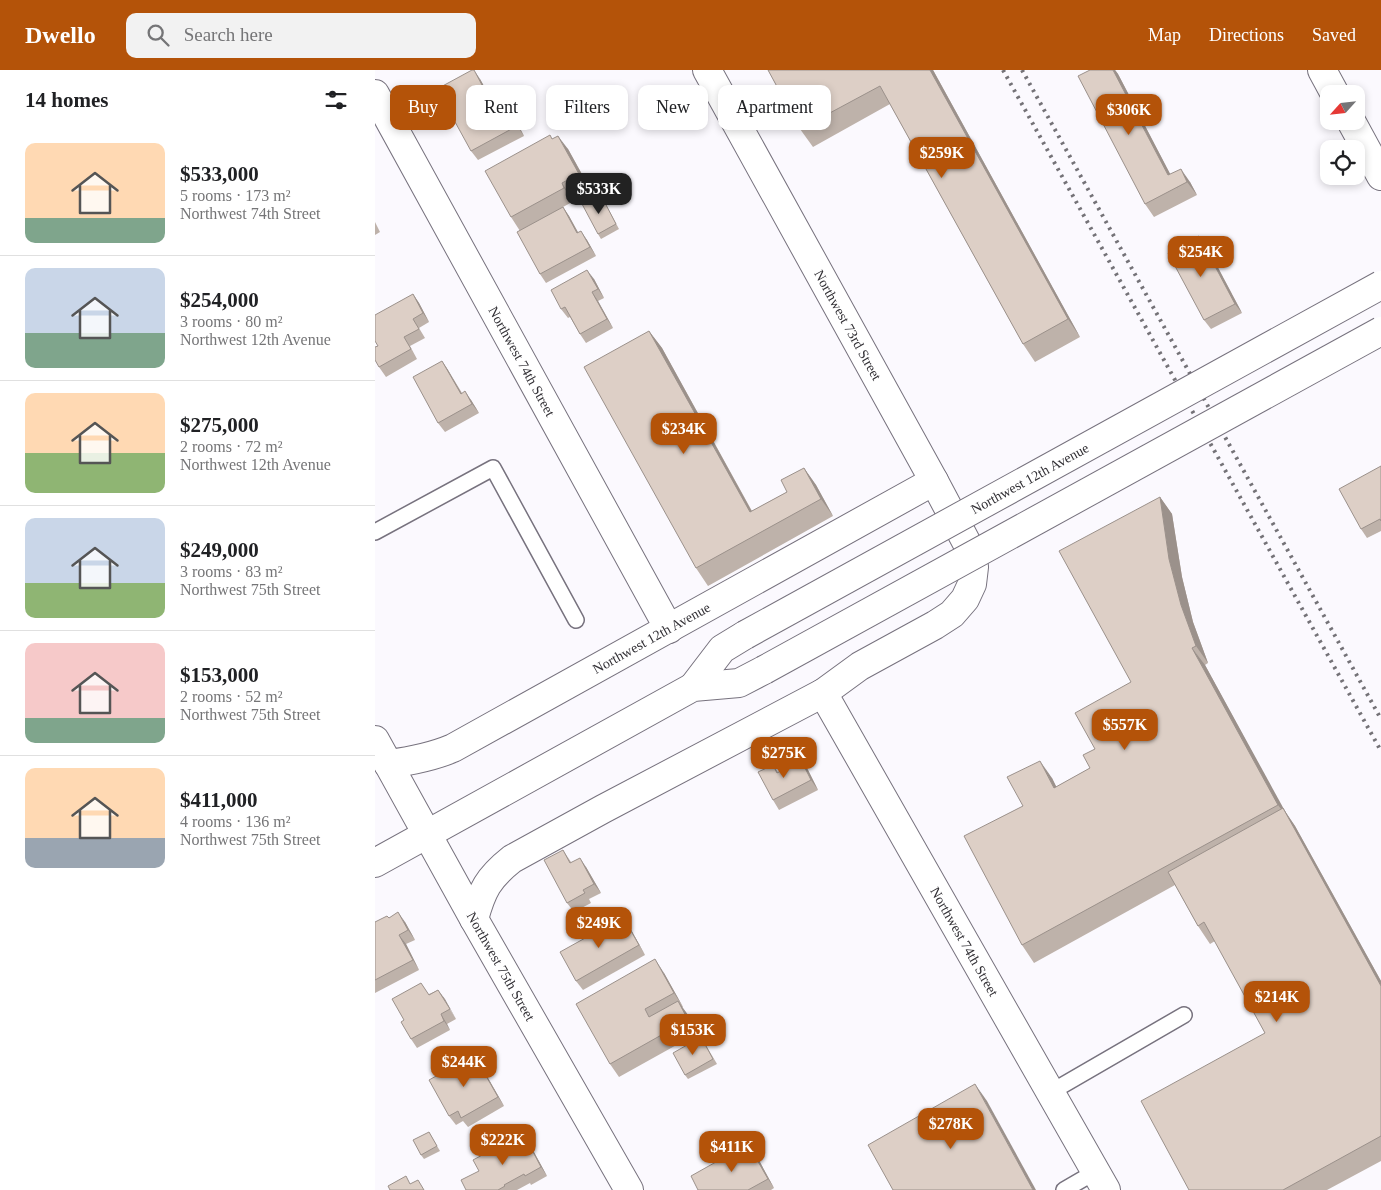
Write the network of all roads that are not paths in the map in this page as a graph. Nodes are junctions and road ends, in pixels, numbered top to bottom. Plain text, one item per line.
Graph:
1 (707, 70) edge
2 (1322, 70) edge
3 (1330, 85) edge
4 (375, 94) edge
5 (1356, 130) edge
6 (1381, 176) edge
7 (1381, 285) edge
8 (1381, 331) edge
9 (934, 481) junction
10 (375, 532) edge
11 (576, 620) dead end
12 (669, 629) junction
13 (693, 687) junction
14 (823, 693) junction
15 (375, 740) edge
16 (388, 764) junction
17 (427, 834) junction
18 (375, 864) edge
19 (474, 919) junction
20 (1185, 1015) dead end
21 (1051, 1092) junction
22 (1101, 1181) edge
23 (629, 1190) edge
24 (1064, 1190) edge

1 - 9 street, Northwest 73rd Street
2 - 3 street
4 - 12 street, Northwest 74th Street
5 - 6 street
7 - 13 street, Northwest 12th Avenue, bridge
8 - 13 street, Northwest 12th Avenue, bridge
9 - 12 street, Northwest 12th Avenue
9 - 14 street, Northwest 73rd Street
10 - 11 lane
12 - 16 street, Northwest 12th Avenue
13 - 17 street, Northwest 12th Avenue
14 - 19 street
14 - 21 street, Northwest 74th Street
15 - 16 street, Northwest 75th Street
16 - 17 street, Northwest 75th Street
17 - 18 street, Northwest 12th Avenue
17 - 19 street, Northwest 75th Street
19 - 23 street, Northwest 75th Street
20 - 21 lane
21 - 22 street, Northwest 74th Street
22 - 24 lane

